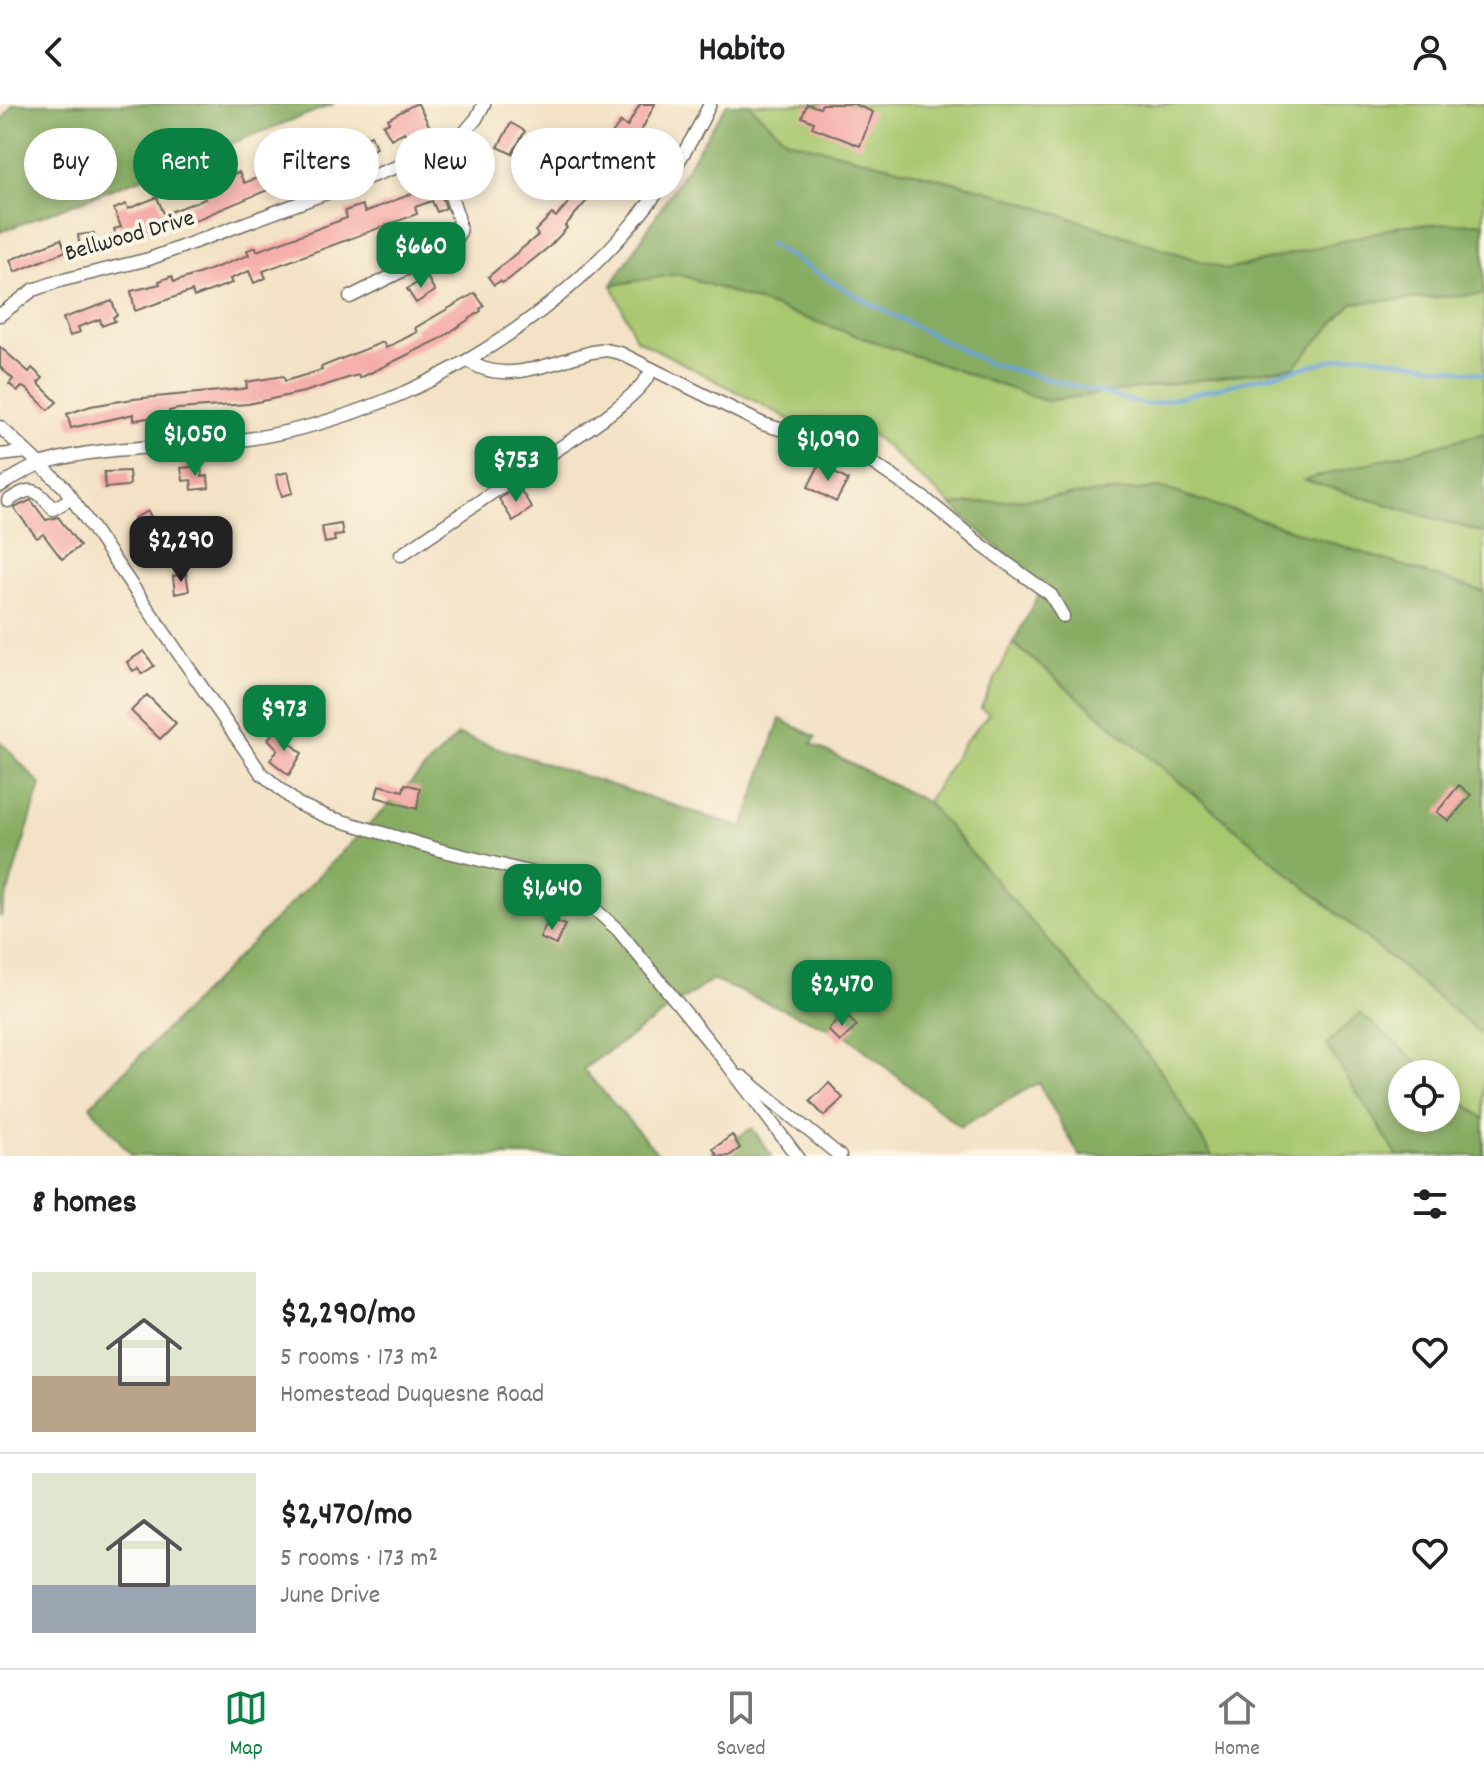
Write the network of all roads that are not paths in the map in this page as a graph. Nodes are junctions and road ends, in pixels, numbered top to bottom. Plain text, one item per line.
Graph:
1 (484, 104) edge
2 (710, 104) edge
3 (468, 128) edge
4 (395, 167) edge
5 (452, 200) edge
6 (350, 297) dead end
7 (0, 315) edge
8 (468, 360) junction
9 (652, 369) junction
10 (0, 427) edge
11 (27, 452) junction
12 (0, 455) edge
13 (40, 464) junction
14 (0, 487) edge
15 (72, 498) junction
16 (4, 504) edge
17 (401, 555) dead end
18 (1063, 616) dead end
19 (728, 1065) junction
20 (797, 1156) edge
21 (840, 1156) edge

1 - 3 street, Bellwood Drive
2 - 8 street
4 - 7 street, Bellwood Drive
5 - 6 street
8 - 9 street
8 - 13 street
9 - 17 street
9 - 18 street
10 - 11 street
11 - 12 street
11 - 13 street
13 - 14 street
13 - 15 street
14 - 16 street
15 - 16 street
15 - 19 street
19 - 20 street
19 - 21 street

